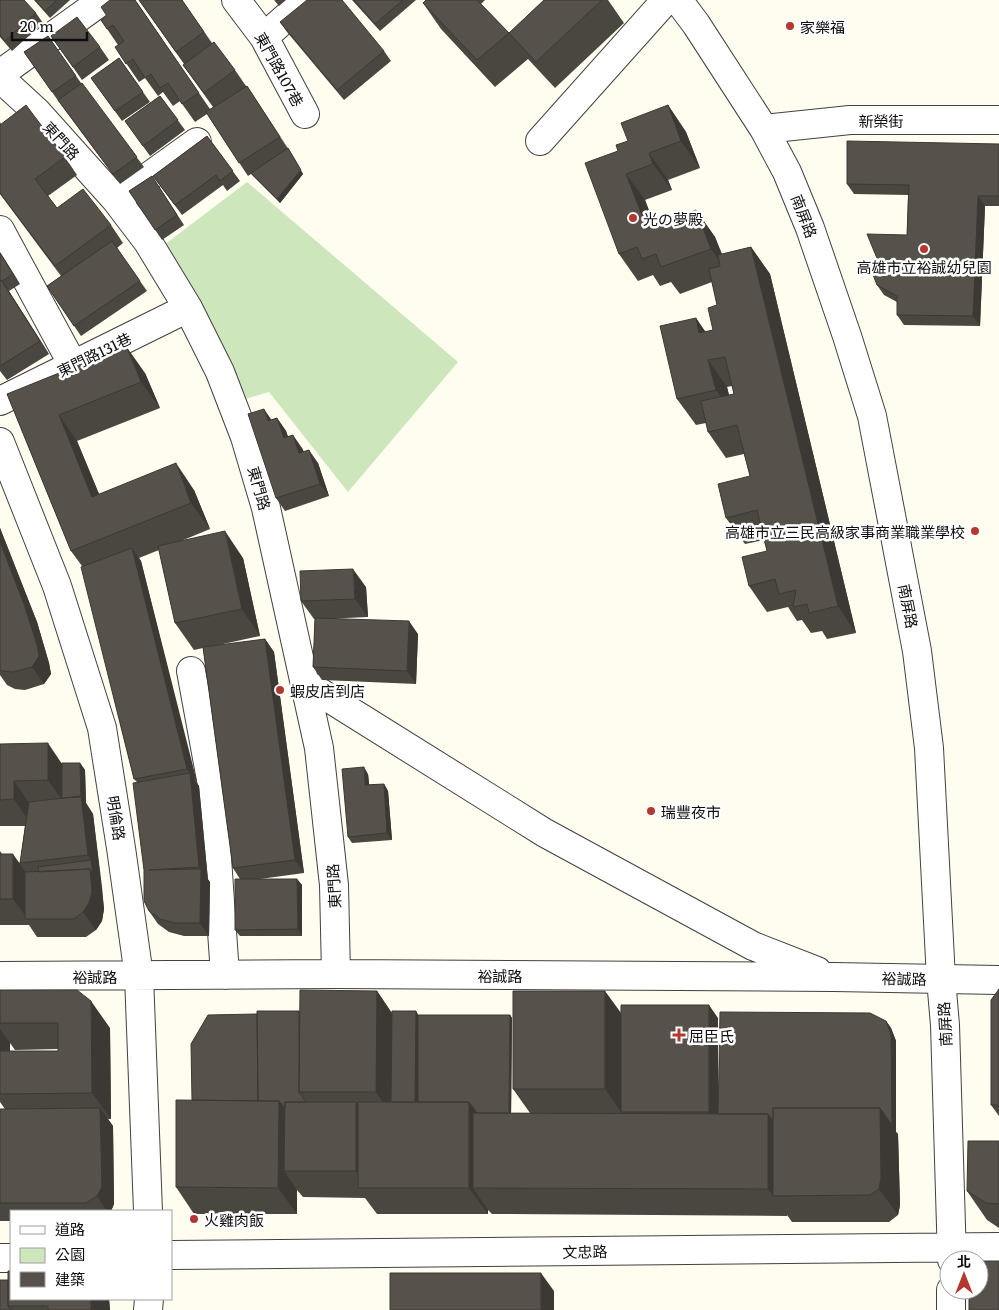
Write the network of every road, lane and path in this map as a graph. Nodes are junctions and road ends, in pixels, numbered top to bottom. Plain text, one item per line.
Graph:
1 (103, 0) edge
2 (236, 0) edge
3 (306, 0) edge
4 (666, 0) edge
5 (678, 0) edge
6 (264, 37) junction
7 (0, 76) edge
8 (37, 112) junction
9 (305, 114) dead end
10 (999, 120) edge
11 (15, 128) edge
12 (764, 129) junction
13 (540, 141) dead end
14 (197, 142) edge
15 (116, 200) junction
16 (0, 230) edge
17 (188, 308) junction
18 (73, 365) junction
19 (0, 401) edge
20 (0, 442) edge
21 (191, 671) dead end
22 (305, 683) junction
23 (336, 974) junction
24 (225, 975) junction
25 (0, 976) edge
26 (140, 976) junction
27 (834, 977) junction
28 (941, 979) junction
29 (999, 980) edge
30 (148, 1210) edge
31 (999, 1247) edge
32 (952, 1250) edge
33 (979, 1250) edge
34 (939, 1254) edge
35 (172, 1255) edge

1 - 7 street
2 - 6 street, 東門路107巷
3 - 6 street
4 - 13 street
5 - 12 street, 南屏路
6 - 9 street, 東門路107巷
7 - 8 street, 東門路
8 - 11 street
8 - 15 street, 東門路
10 - 12 street, 新榮街
12 - 28 street, 南屏路
14 - 15 street
15 - 17 street, 東門路
16 - 18 street
17 - 18 street, 東門路131巷
17 - 22 street, 東門路
18 - 19 street, 東門路131巷
20 - 26 street, 明倫路
21 - 24 street
22 - 23 street, 東門路
22 - 27 street
23 - 24 street, 裕誠路
23 - 27 street, 裕誠路
24 - 26 street, 裕誠路
25 - 26 street, 裕誠路
26 - 30 street, 明倫路
27 - 28 street, 裕誠路
28 - 29 street, 裕誠路
28 - 32 street, 南屏路
31 - 33 street, 文忠路
34 - 35 street, 文忠路

